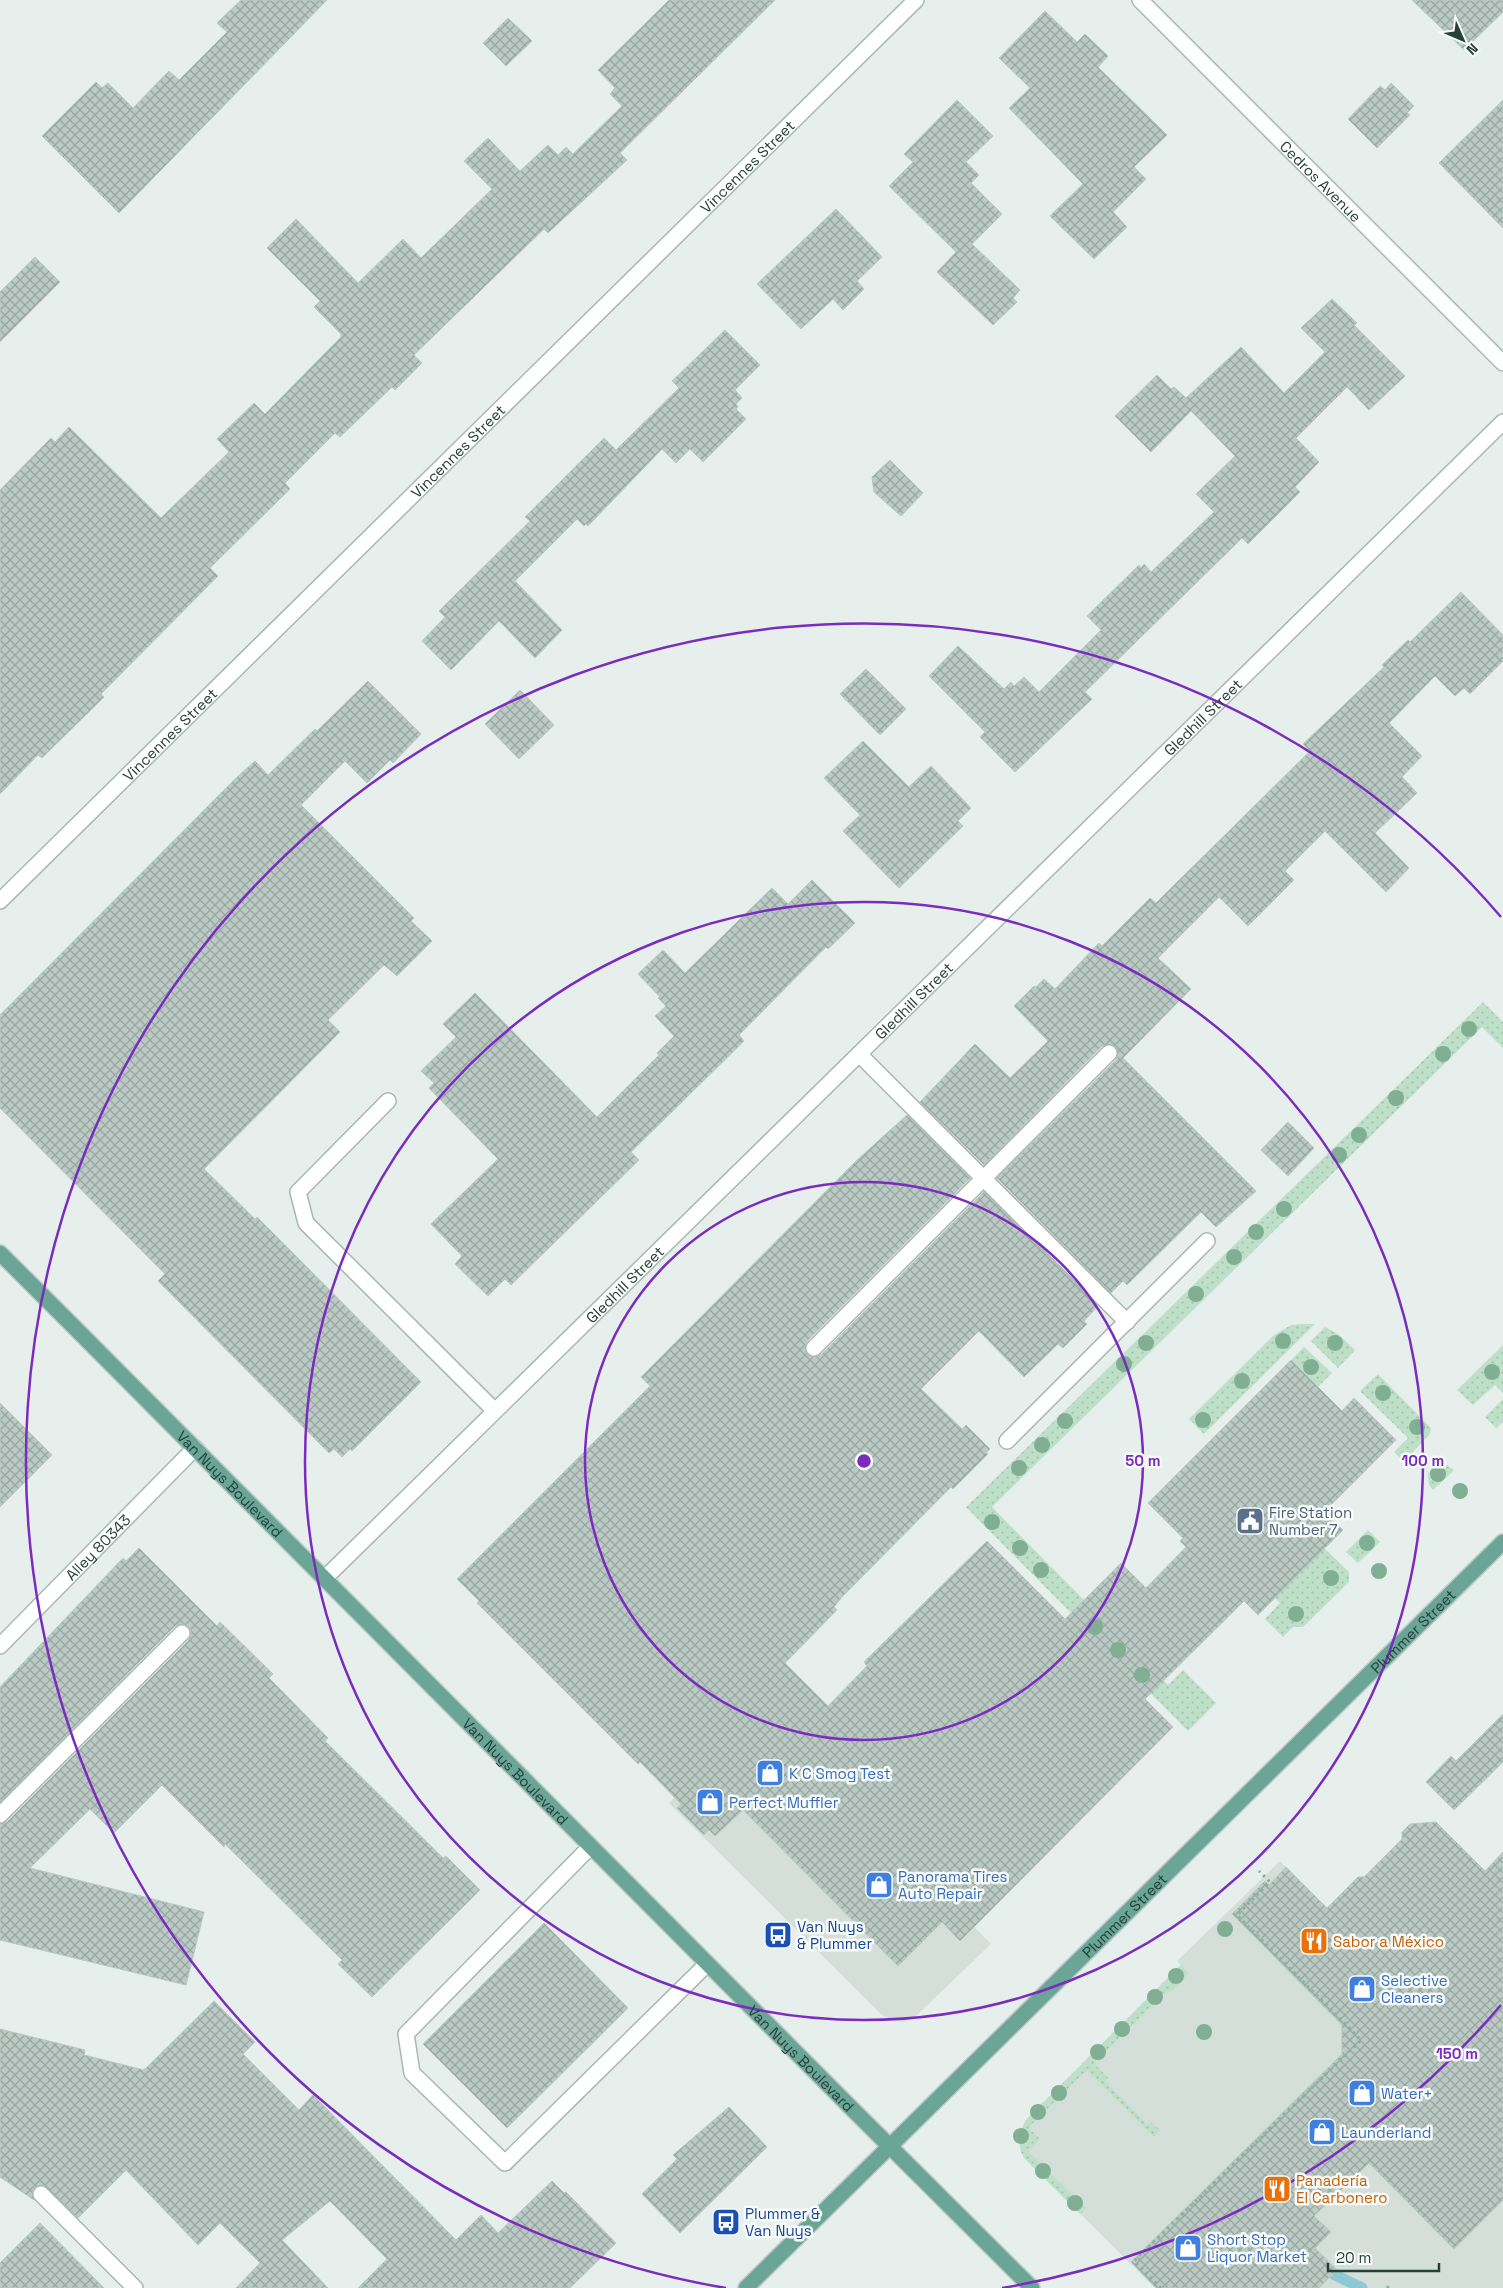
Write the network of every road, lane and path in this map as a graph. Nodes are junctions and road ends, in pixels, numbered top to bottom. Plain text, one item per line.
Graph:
1 (916, 0) edge
2 (1140, 0) edge
3 (1503, 362) edge
4 (1503, 422) edge
5 (0, 901) edge
6 (1109, 1053) dead end
7 (859, 1054) junction
8 (388, 1102) dead end
9 (983, 1178) junction
10 (1207, 1241) dead end
11 (0, 1254) edge
12 (1127, 1322) junction
13 (814, 1348) dead end
14 (495, 1411) junction
15 (1007, 1441) dead end
16 (195, 1448) junction
17 (1503, 1542) edge
18 (324, 1579) junction
19 (182, 1633) dead end
20 (0, 1646) edge
21 (0, 1815) edge
22 (590, 1847) junction
23 (1259, 1871) dead end
24 (707, 1964) junction
25 (889, 2146) junction
26 (41, 2194) dead end
27 (127, 2285) edge
28 (746, 2288) edge
29 (1032, 2288) edge
30 (1161, 2288) edge

1 - 5 street, Vincennes Street
2 - 3 street, Cedros Avenue
4 - 7 street, Gledhill Street
6 - 9 street
7 - 9 street
7 - 14 street, Gledhill Street
8 - 14 street
9 - 12 street
9 - 13 street
10 - 12 street
11 - 16 main road, Van Nuys Boulevard
12 - 15 street
14 - 18 street, Gledhill Street
16 - 18 main road, Van Nuys Boulevard
16 - 20 street, Alley 80343
17 - 25 main road, Plummer Street
18 - 22 main road, Van Nuys Boulevard
19 - 21 street
22 - 24 main road, Van Nuys Boulevard
22 - 24 street
23 - 30 path
24 - 25 main road, Van Nuys Boulevard
25 - 28 main road, Plummer Street
25 - 29 main road, Van Nuys Boulevard
26 - 27 street

